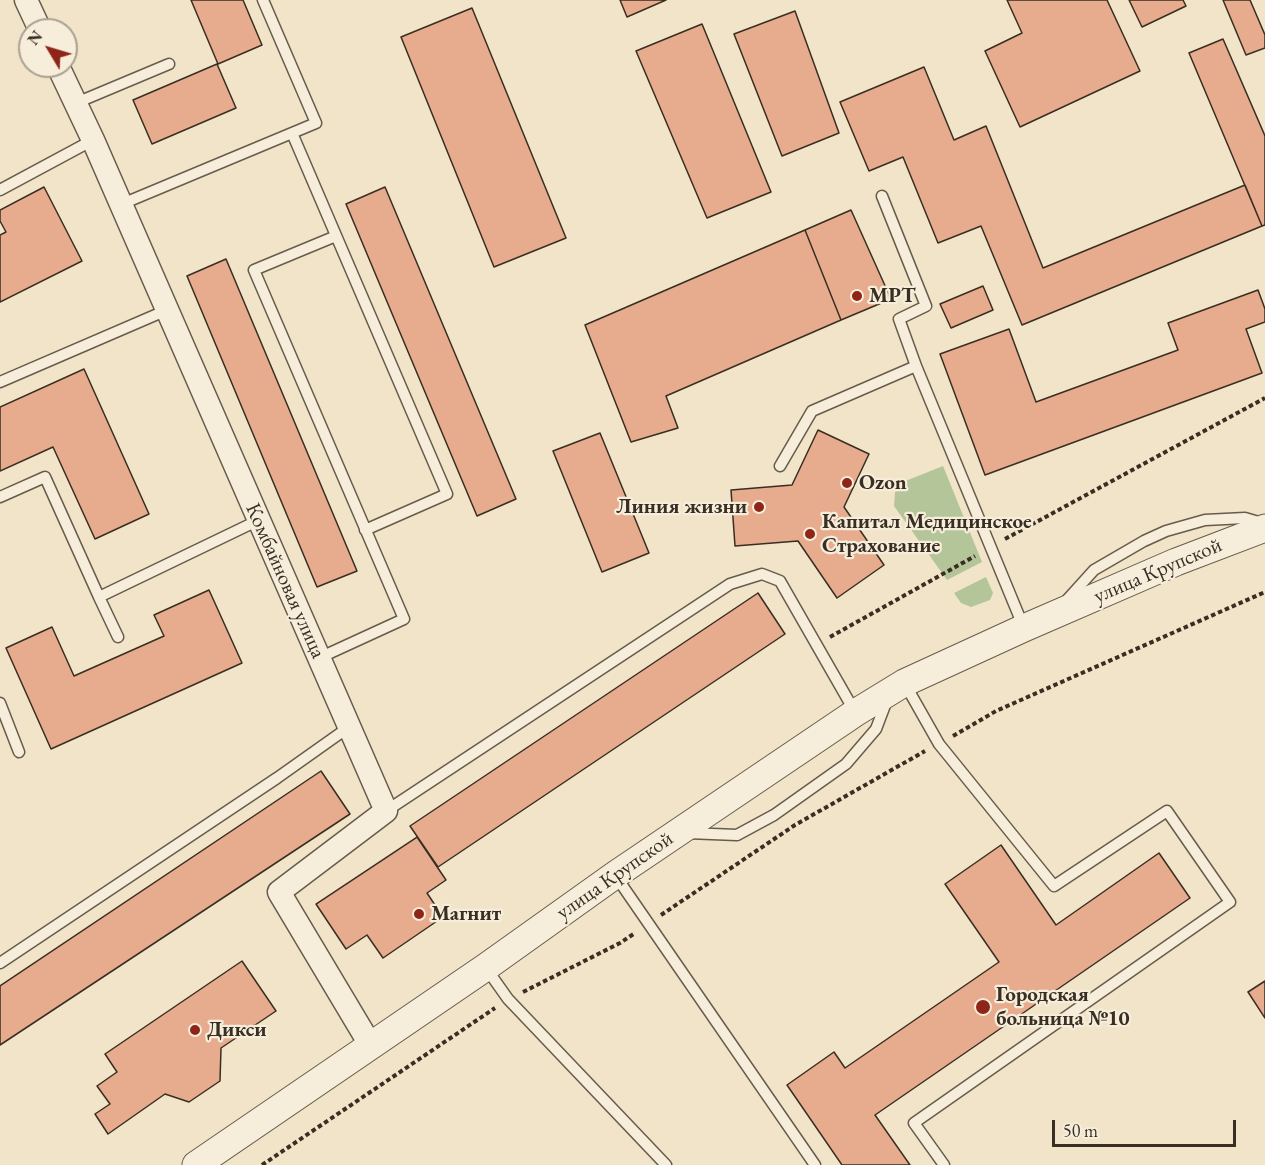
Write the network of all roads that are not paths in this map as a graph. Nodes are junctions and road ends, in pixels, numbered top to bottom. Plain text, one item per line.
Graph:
1 (26, 0) edge
2 (263, 0) edge
3 (34, 18) edge
4 (169, 64) dead end
5 (64, 78) edge
6 (76, 103) junction
7 (292, 133) junction
8 (93, 140) junction
9 (0, 190) edge
10 (882, 196) dead end
11 (122, 204) junction
12 (336, 236) junction
13 (167, 310) junction
14 (916, 366) junction
15 (0, 382) edge
16 (780, 466) dead end
17 (0, 497) edge
18 (259, 520) junction
19 (1265, 526) edge
20 (365, 530) junction
21 (99, 597) junction
22 (1024, 628) junction
23 (118, 637) dead end
24 (319, 658) junction
25 (897, 688) junction
26 (0, 703) edge
27 (855, 713) junction
28 (349, 727) junction
29 (20, 752) dead end
30 (386, 811) junction
31 (678, 832) junction
32 (615, 875) junction
33 (0, 963) edge
34 (486, 967) junction
35 (371, 1046) junction
36 (196, 1165) edge
37 (666, 1165) edge
38 (815, 1165) edge
39 (944, 1165) edge

1 - 3 street
2 - 7 lane
4 - 6 lane
5 - 6 street, Комбайновая улица
6 - 8 street, Комбайновая улица
7 - 11 lane
7 - 12 lane
8 - 9 lane
8 - 11 street, Комбайновая улица
10 - 14 lane
11 - 13 street, Комбайновая улица
12 - 20 lane
12 - 20 lane
13 - 15 lane
13 - 18 street, Комбайновая улица
14 - 16 lane
14 - 22 lane
17 - 21 lane
18 - 21 lane
18 - 24 street, Комбайновая улица
19 - 22 street, улица Крупской
20 - 24 lane
21 - 23 lane
22 - 25 street, улица Крупской
24 - 28 street, Комбайновая улица
25 - 27 street, улица Крупской
25 - 31 lane
25 - 39 lane
26 - 29 lane
27 - 30 lane
27 - 31 street, улица Крупской
28 - 30 street, Комбайновая улица
28 - 33 lane
30 - 35 street
31 - 32 street, улица Крупской
32 - 34 street, улица Крупской
32 - 38 lane
34 - 35 street, улица Крупской
34 - 37 lane
35 - 36 street, улица Крупской

